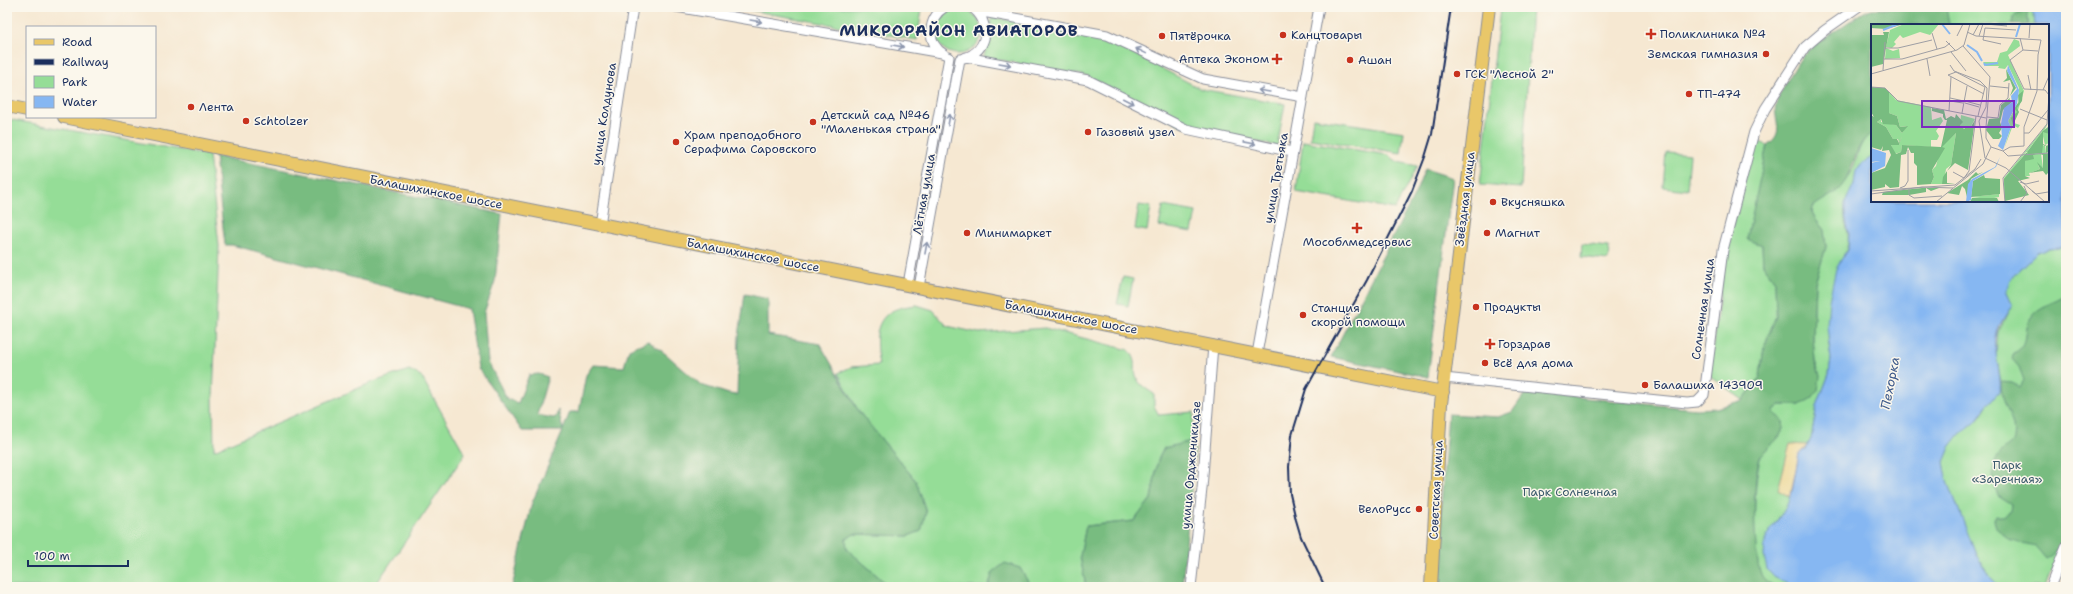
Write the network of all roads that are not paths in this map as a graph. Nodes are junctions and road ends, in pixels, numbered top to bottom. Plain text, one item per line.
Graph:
1 (633, 7) edge
2 (676, 7) edge
3 (945, 7) edge
4 (1319, 7) edge
5 (1489, 7) edge
6 (1858, 7) edge
7 (974, 9) edge
8 (945, 55) junction
9 (963, 58) junction
10 (1302, 97) junction
11 (7, 106) edge
12 (26, 110) edge
13 (69, 118) edge
14 (1292, 152) junction
15 (600, 225) junction
16 (914, 286) junction
17 (1213, 345) junction
18 (1257, 354) junction
19 (1444, 378) junction
20 (1443, 392) junction
21 (2066, 546) edge
22 (1191, 587) edge
23 (1431, 587) edge
24 (2050, 587) edge

1 - 15 street, улица Колдунова
2 -> 8 street
3 - 8 street
4 - 10 street, улица Третьяка
5 - 19 main road, Звёздная улица
6 - 19 street, Солнечная улица
7 - 9 street
10 -> 7 street
8 - 9 street
8 - 16 street, Лётная улица
9 -> 14 street
16 -> 9 street, Лётная улица
10 - 14 street, улица Третьяка
11 - 12 main road
13 - 15 main road, Балашихинское шоссе
14 - 18 street, улица Третьяка
15 - 16 main road, Балашихинское шоссе
16 - 17 main road, Балашихинское шоссе
17 - 18 main road, Балашихинское шоссе
17 - 22 street, улица Орджоникидзе
18 - 20 main road, Балашихинское шоссе
19 - 20 main road, Звёздная улица
20 - 23 main road, Советская улица
21 - 24 street

